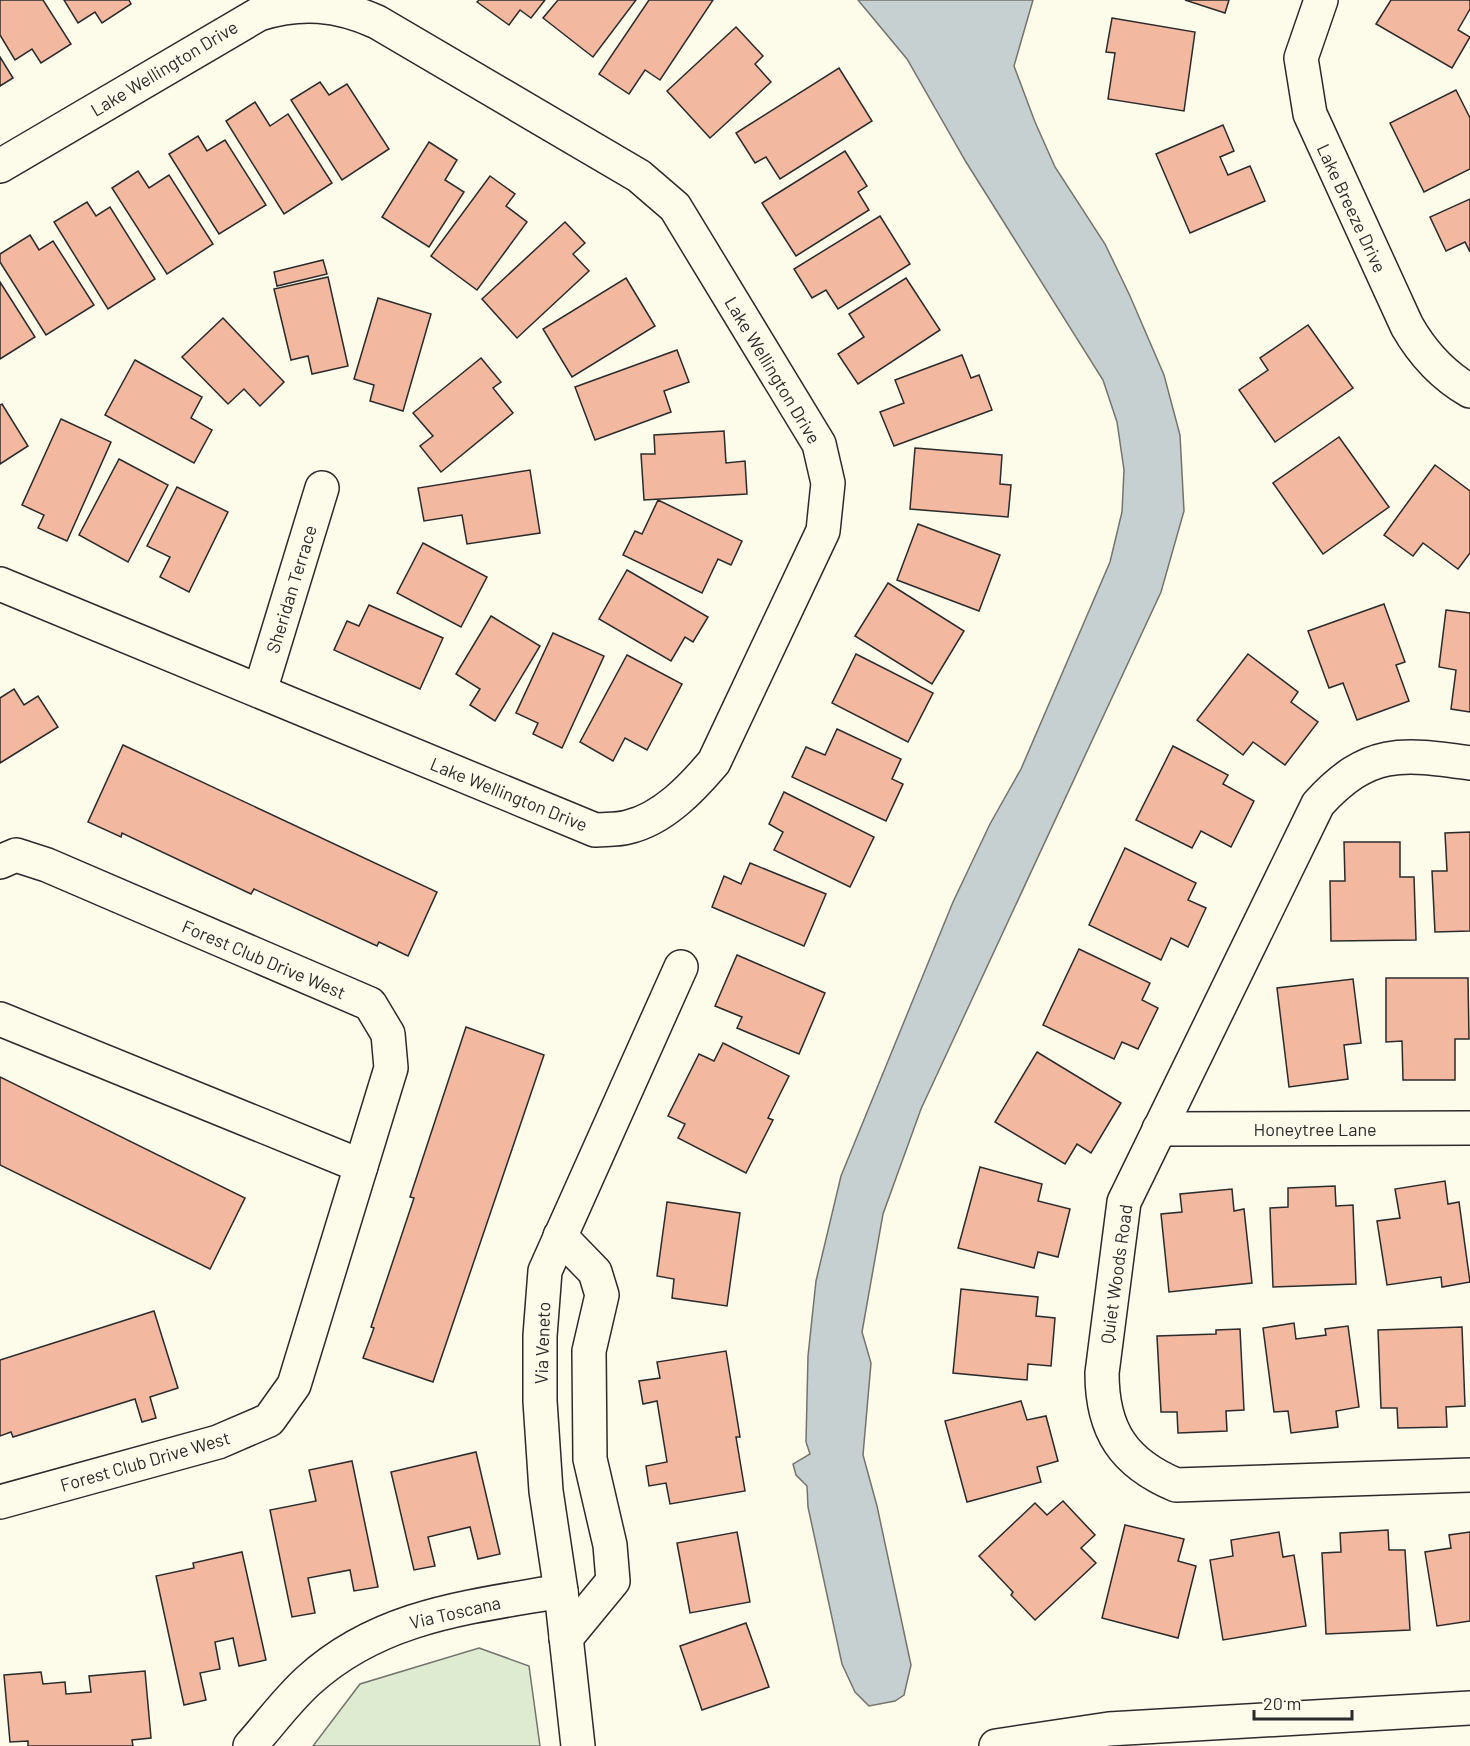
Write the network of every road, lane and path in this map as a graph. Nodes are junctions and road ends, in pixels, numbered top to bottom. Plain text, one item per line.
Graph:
1 (1321, 0) edge
2 (0, 166) edge
3 (1470, 391) edge
4 (322, 488) dead end
5 (0, 584) edge
6 (260, 691) junction
7 (1470, 763) edge
8 (0, 862) edge
9 (681, 967) dead end
10 (0, 1019) edge
11 (1470, 1128) edge
12 (1159, 1129) junction
13 (361, 1166) junction
14 (560, 1236) junction
15 (1470, 1475) edge
16 (0, 1502) edge
17 (561, 1591) junction
18 (566, 1638) junction
19 (1470, 1708) edge
20 (250, 1746) edge
21 (578, 1746) edge
22 (996, 1746) edge

1 - 3 street, Lake Breeze Drive
2 - 6 street, Lake Wellington Drive
4 - 6 street, Sheridan Terrace
5 - 6 street, Lake Wellington Drive
7 - 12 street, Quiet Woods Road
8 - 13 street, Forest Club Drive West
9 - 14 street, Via Veneto
10 - 13 street
11 - 12 street, Honeytree Lane
12 - 15 street, Quiet Woods Road
13 - 16 street, Forest Club Drive West
14 - 17 street, Via Veneto
14 - 18 street
17 - 18 street, Via Veneto
17 - 20 street, Via Toscana
18 - 21 street, Via Veneto
19 - 22 street

